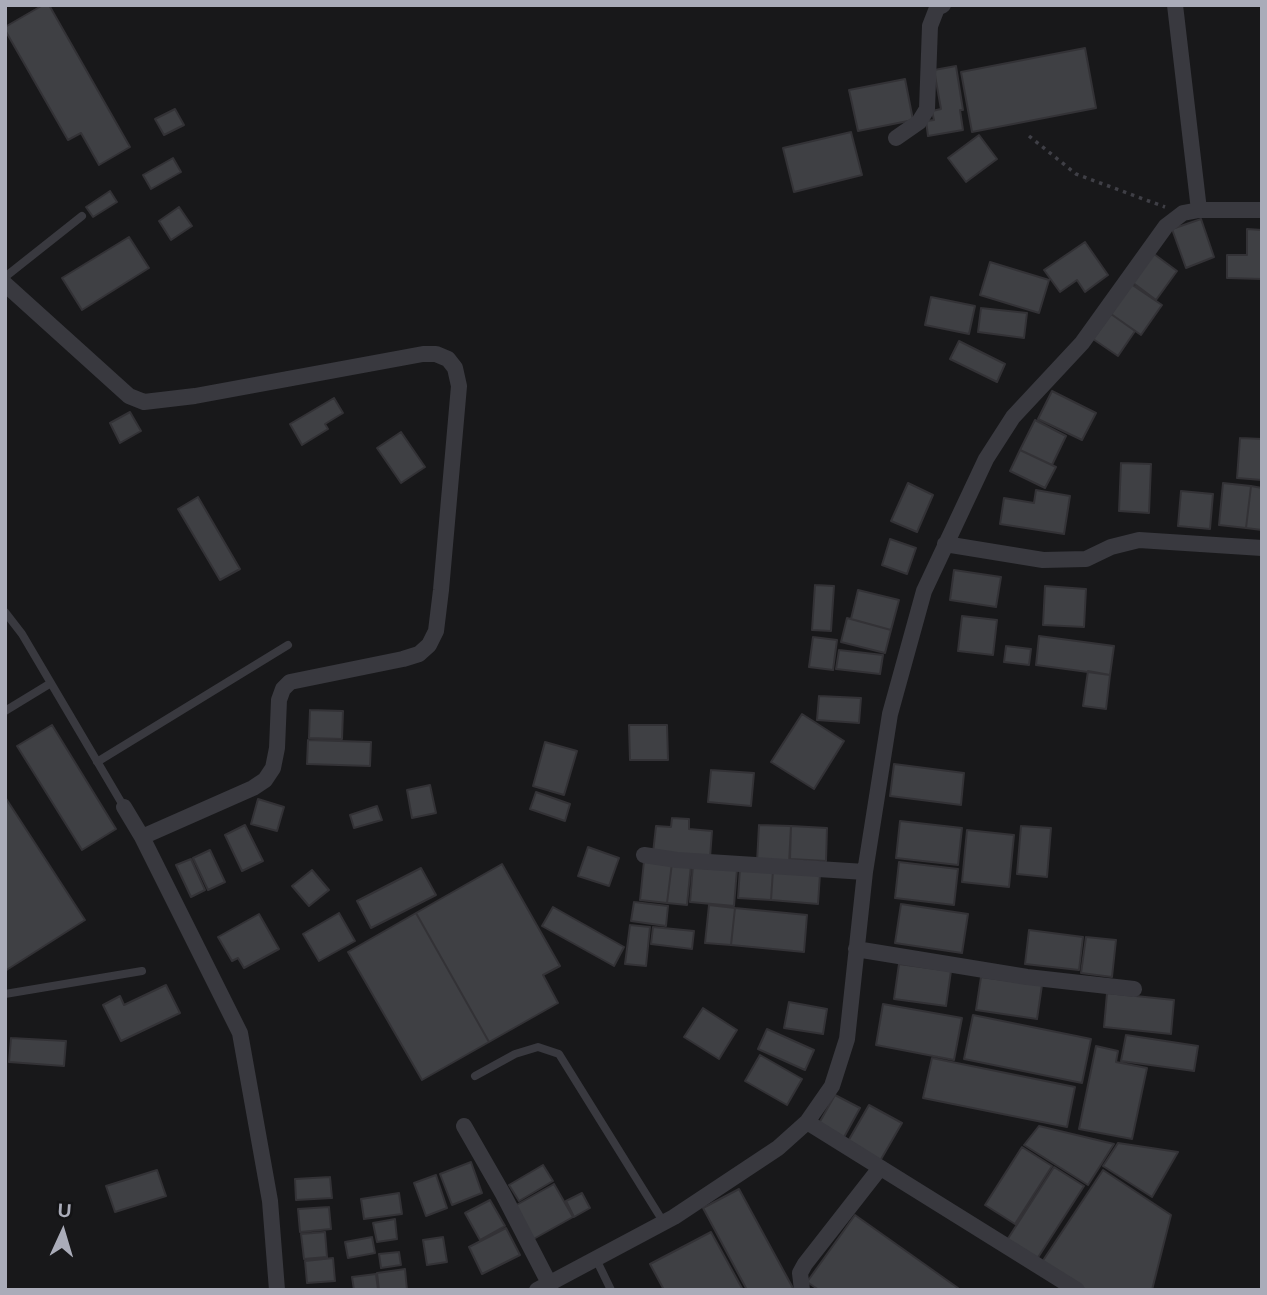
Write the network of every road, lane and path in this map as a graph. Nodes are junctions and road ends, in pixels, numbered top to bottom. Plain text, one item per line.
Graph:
1 (943, 5) edge
2 (1175, 5) edge
3 (1029, 136) dead end
4 (897, 138) dead end
5 (1262, 210) edge
6 (1191, 211) junction
7 (82, 216) dead end
8 (5, 277) edge
9 (5, 284) edge
10 (945, 544) junction
11 (1262, 548) edge
12 (5, 612) edge
13 (288, 645) dead end
14 (51, 683) junction
15 (5, 711) edge
16 (97, 762) junction
17 (124, 807) joint
18 (142, 837) junction
19 (644, 855) dead end
20 (866, 872) junction
21 (856, 949) junction
22 (142, 971) dead end
23 (1134, 989) dead end
24 (5, 994) edge
25 (475, 1076) dead end
26 (807, 1122) junction
27 (464, 1126) dead end
28 (880, 1168) junction
29 (664, 1223) junction
30 (596, 1259) junction
31 (543, 1286) edge
32 (277, 1290) edge
33 (611, 1290) edge
34 (802, 1290) edge
35 (1077, 1290) edge

1 - 4 street
2 - 6 street
3 - 6 path
5 - 6 street
6 - 10 street
7 - 8 lane
9 - 18 street
10 - 11 street
10 - 20 street
12 - 14 lane
13 - 16 lane
14 - 15 lane
14 - 16 lane
16 - 17 lane
17 - 18 street
18 - 32 street
19 - 20 street
20 - 21 street
21 - 23 street
21 - 26 street
22 - 24 lane
25 - 29 lane
26 - 28 street
26 - 29 street
27 - 31 street
28 - 34 street
28 - 35 street
29 - 30 street
30 - 31 street
30 - 33 lane

